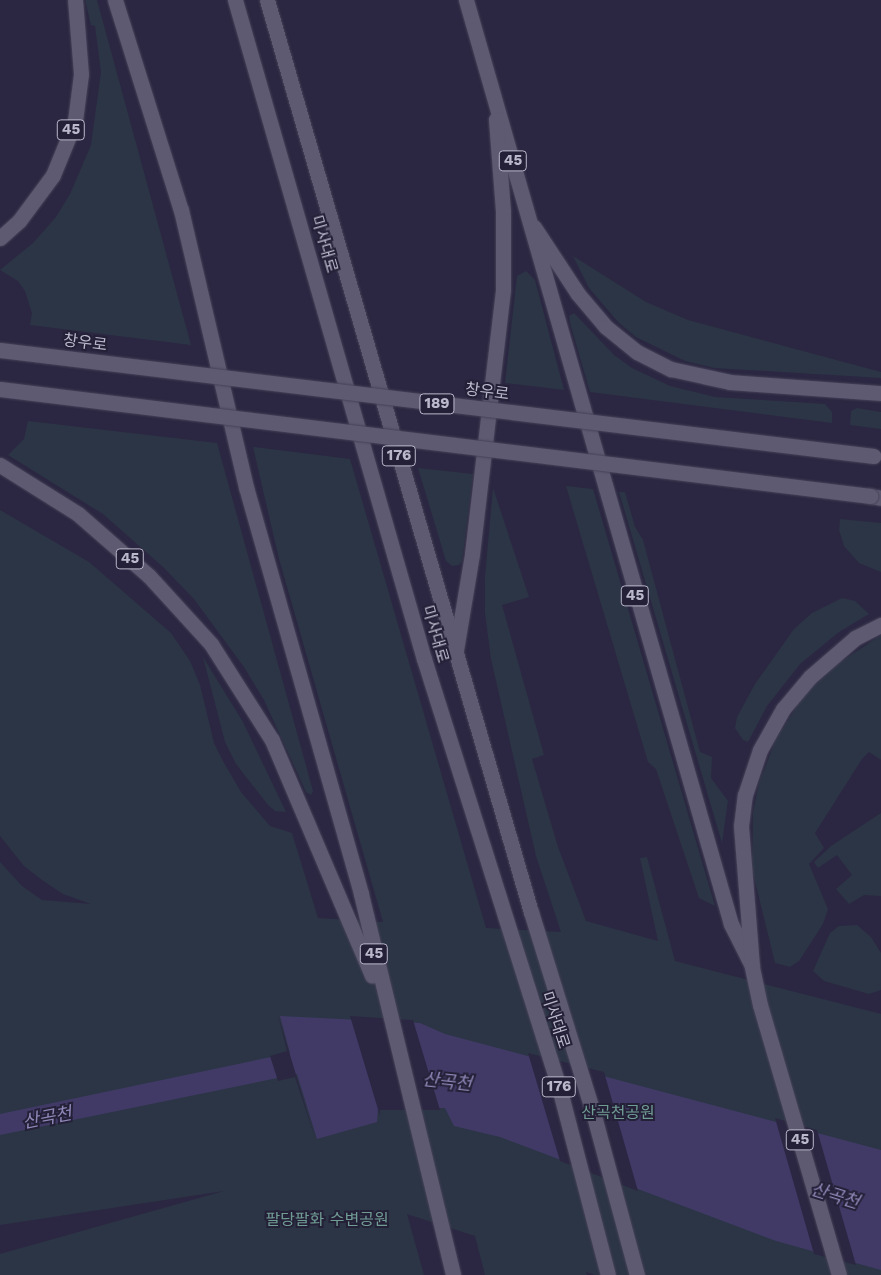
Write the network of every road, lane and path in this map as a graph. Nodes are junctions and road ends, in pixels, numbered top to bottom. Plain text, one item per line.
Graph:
1 (75, 0) edge
2 (115, 0) edge
3 (235, 0) edge
4 (267, 0) edge
5 (466, 0) edge
6 (496, 100) junction
7 (530, 221) junction
8 (0, 238) edge
9 (0, 350) edge
10 (0, 389) edge
11 (881, 393) edge
12 (878, 456) edge
13 (0, 465) edge
14 (876, 497) edge
15 (881, 626) edge
16 (456, 655) junction
17 (752, 966) junction
18 (388, 1015) junction
19 (453, 1275) edge
20 (608, 1275) edge
21 (636, 1275) edge
22 (839, 1275) edge

1 - 8 main road, 45
2 - 18 main road, 45
3 - 20 main road, 미사대로 / 176
4 - 16 main road, 미사대로 / 176
5 - 6 main road, 45
6 - 7 main road, 45
6 - 16 main road
7 - 11 main road
7 - 17 main road, 45
9 - 12 main road, 창우로 / 189, bridge
10 - 14 main road, bridge
13 - 18 main road, 45
15 - 17 main road
16 - 21 main road, 미사대로 / 176
17 - 22 main road, 45
18 - 19 main road, 45

